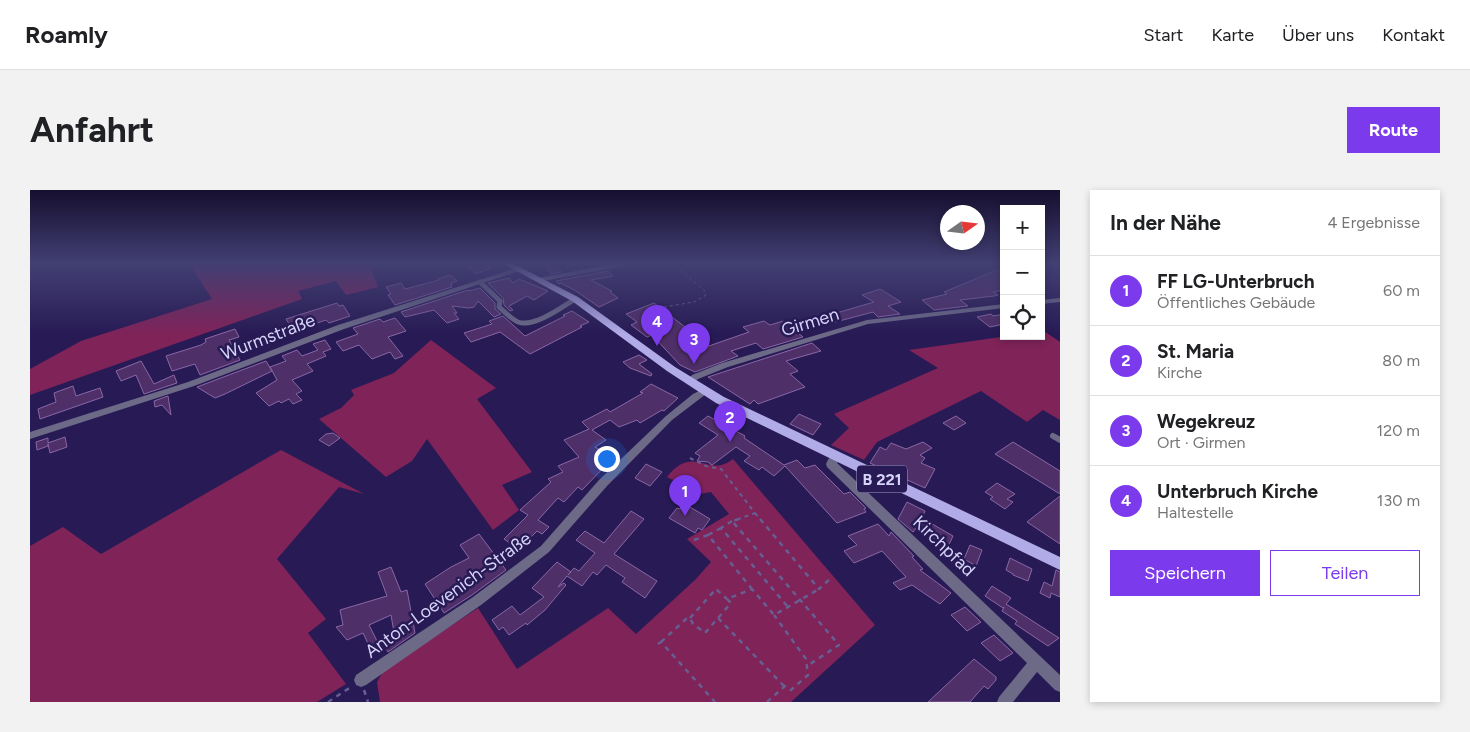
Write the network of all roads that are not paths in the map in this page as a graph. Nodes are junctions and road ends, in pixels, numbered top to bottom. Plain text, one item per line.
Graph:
1 (465, 287) edge
2 (485, 287) edge
3 (551, 287) edge
4 (575, 299) junction
5 (1060, 300) edge
6 (1045, 302) edge
7 (1000, 306) edge
8 (690, 382) junction
9 (705, 392) junction
10 (30, 436) edge
11 (1053, 436) dead end
12 (1060, 440) edge
13 (836, 457) junction
14 (1060, 564) edge
15 (1037, 662) junction
16 (361, 680) road end
17 (1060, 684) edge
18 (1004, 702) edge

1 - 10 street, Wurmstraße
2 - 4 lane
3 - 4 main road, B 221
4 - 8 main road, B 221
5 - 6 street
7 - 8 street, Girmen
8 - 9 main road, B 221
9 - 13 main road, B 221
9 - 16 street, Anton-Loevenich-Straße
11 - 12 lane
13 - 14 main road, B 221
13 - 15 street, Kirchpfad
15 - 17 street, Kirchpfad
15 - 18 street

